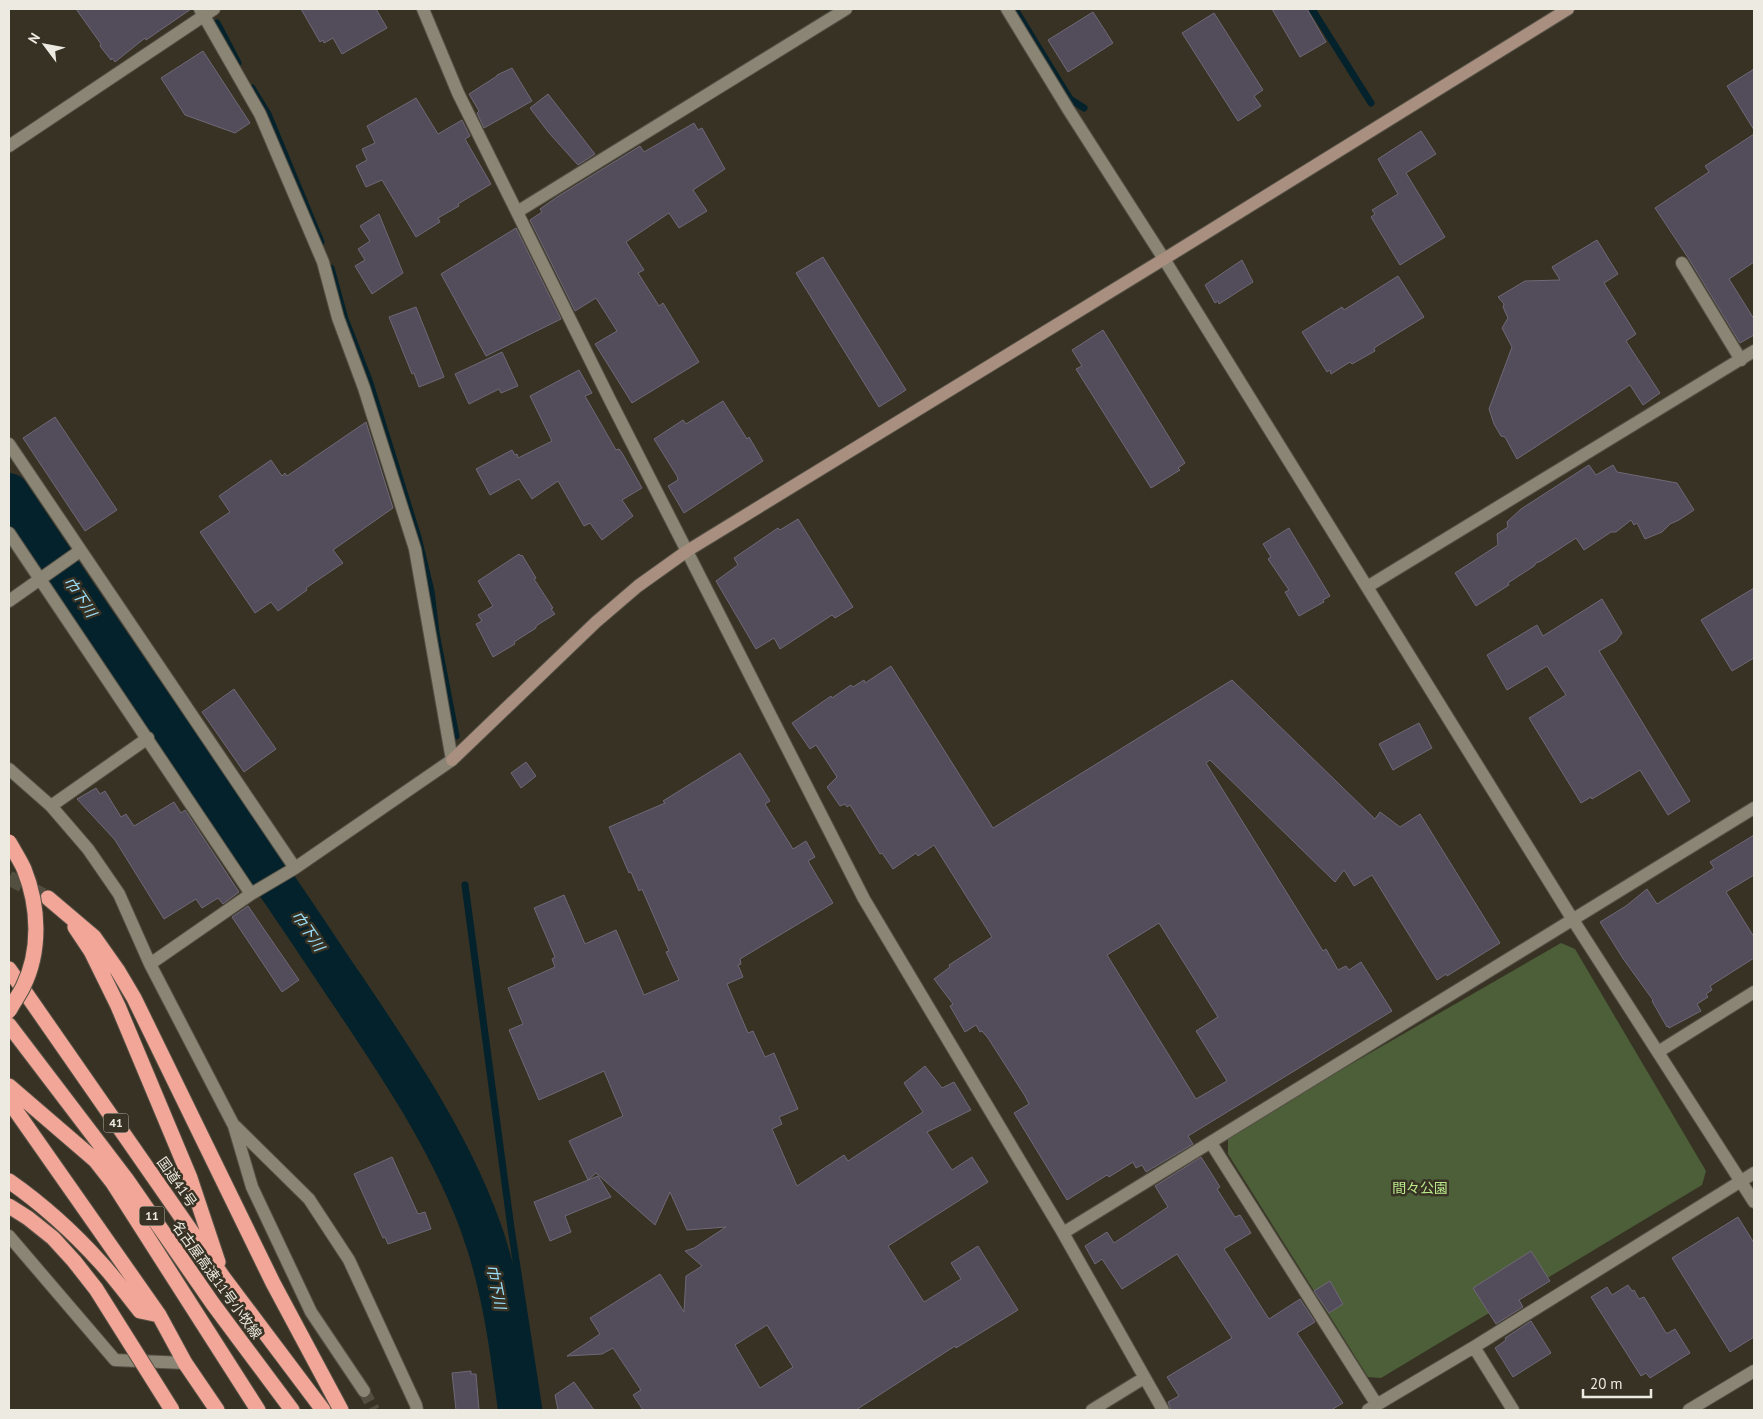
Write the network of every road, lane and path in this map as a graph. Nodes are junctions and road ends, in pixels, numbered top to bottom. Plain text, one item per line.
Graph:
1 (423, 9) edge
2 (846, 9) edge
3 (1008, 9) edge
4 (1568, 9) edge
5 (206, 11) edge
6 (9, 146) edge
7 (517, 212) junction
8 (1164, 259) junction
9 (1682, 263) dead end
10 (1754, 351) edge
11 (1741, 360) junction
12 (9, 444) edge
13 (9, 533) edge
14 (80, 551) junction
15 (687, 551) junction
16 (40, 580) junction
17 (1367, 587) junction
18 (9, 601) edge
19 (148, 738) junction
20 (452, 760) junction
21 (9, 769) edge
22 (51, 806) junction
23 (1754, 808) edge
24 (9, 842) edge
25 (295, 868) junction
26 (251, 894) junction
27 (48, 898) tunnel mouth
28 (64, 910) junction
29 (1573, 920) junction
30 (150, 964) junction
31 (9, 969) edge
32 (1754, 992) edge
33 (9, 1011) edge
34 (9, 1025) edge
35 (1658, 1052) junction
36 (9, 1086) edge
37 (9, 1101) edge
38 (233, 1124) junction
39 (1211, 1143) junction
40 (1754, 1173) edge
41 (9, 1181) edge
42 (1742, 1181) junction
43 (1754, 1202) edge
44 (9, 1206) edge
45 (1063, 1233) junction
46 (9, 1236) edge
47 (223, 1277) junction
48 (159, 1315) junction
49 (1474, 1347) junction
50 (185, 1364) junction
51 (1754, 1371) edge
52 (1144, 1378) junction
53 (364, 1391) tunnel mouth
54 (1373, 1408) edge
55 (172, 1410) edge
56 (217, 1410) edge
57 (258, 1410) edge
58 (292, 1410) edge
59 (323, 1410) edge
60 (342, 1410) edge
61 (417, 1410) edge
62 (1092, 1410) edge
63 (1163, 1410) edge
64 (1513, 1410) edge
65 (1689, 1410) edge

1 - 7 street
2 - 7 street
3 - 8 street
4 - 8 street
5 - 6 street
5 - 20 street
7 - 15 street
8 - 15 street
8 - 17 street
9 - 11 street
10 - 11 street
11 - 17 street
12 - 14 street
13 - 16 street
14 - 16 street
14 - 25 street
15 - 20 street
15 - 45 street
16 - 18 street
16 - 19 street
17 - 29 street
19 - 22 street
19 - 26 street
20 - 25 street
21 - 22 street
22 - 30 street
23 - 29 street
24 - 33 highway, bridge
25 - 26 street
26 - 30 street
27 - 28 highway
28 - 47 highway
28 - 60 highway
29 - 35 street
29 - 39 street
30 - 38 street
31 - 47 highway, 国道41号 / 41
32 - 35 street
34 - 58 highway, 名古屋高速11号小牧線 / 11
35 - 42 street
36 - 57 highway
37 - 48 highway
38 - 53 street
38 - 61 street
39 - 45 street
39 - 54 street
40 - 42 street
41 - 48 highway
42 - 43 street
42 - 49 street
44 - 55 highway, bridge
45 - 52 street
46 - 50 street
47 - 59 highway, 国道41号 / 41
48 - 50 highway
49 - 54 street
49 - 64 street
50 - 56 highway
51 - 65 street
52 - 62 street
52 - 63 street

